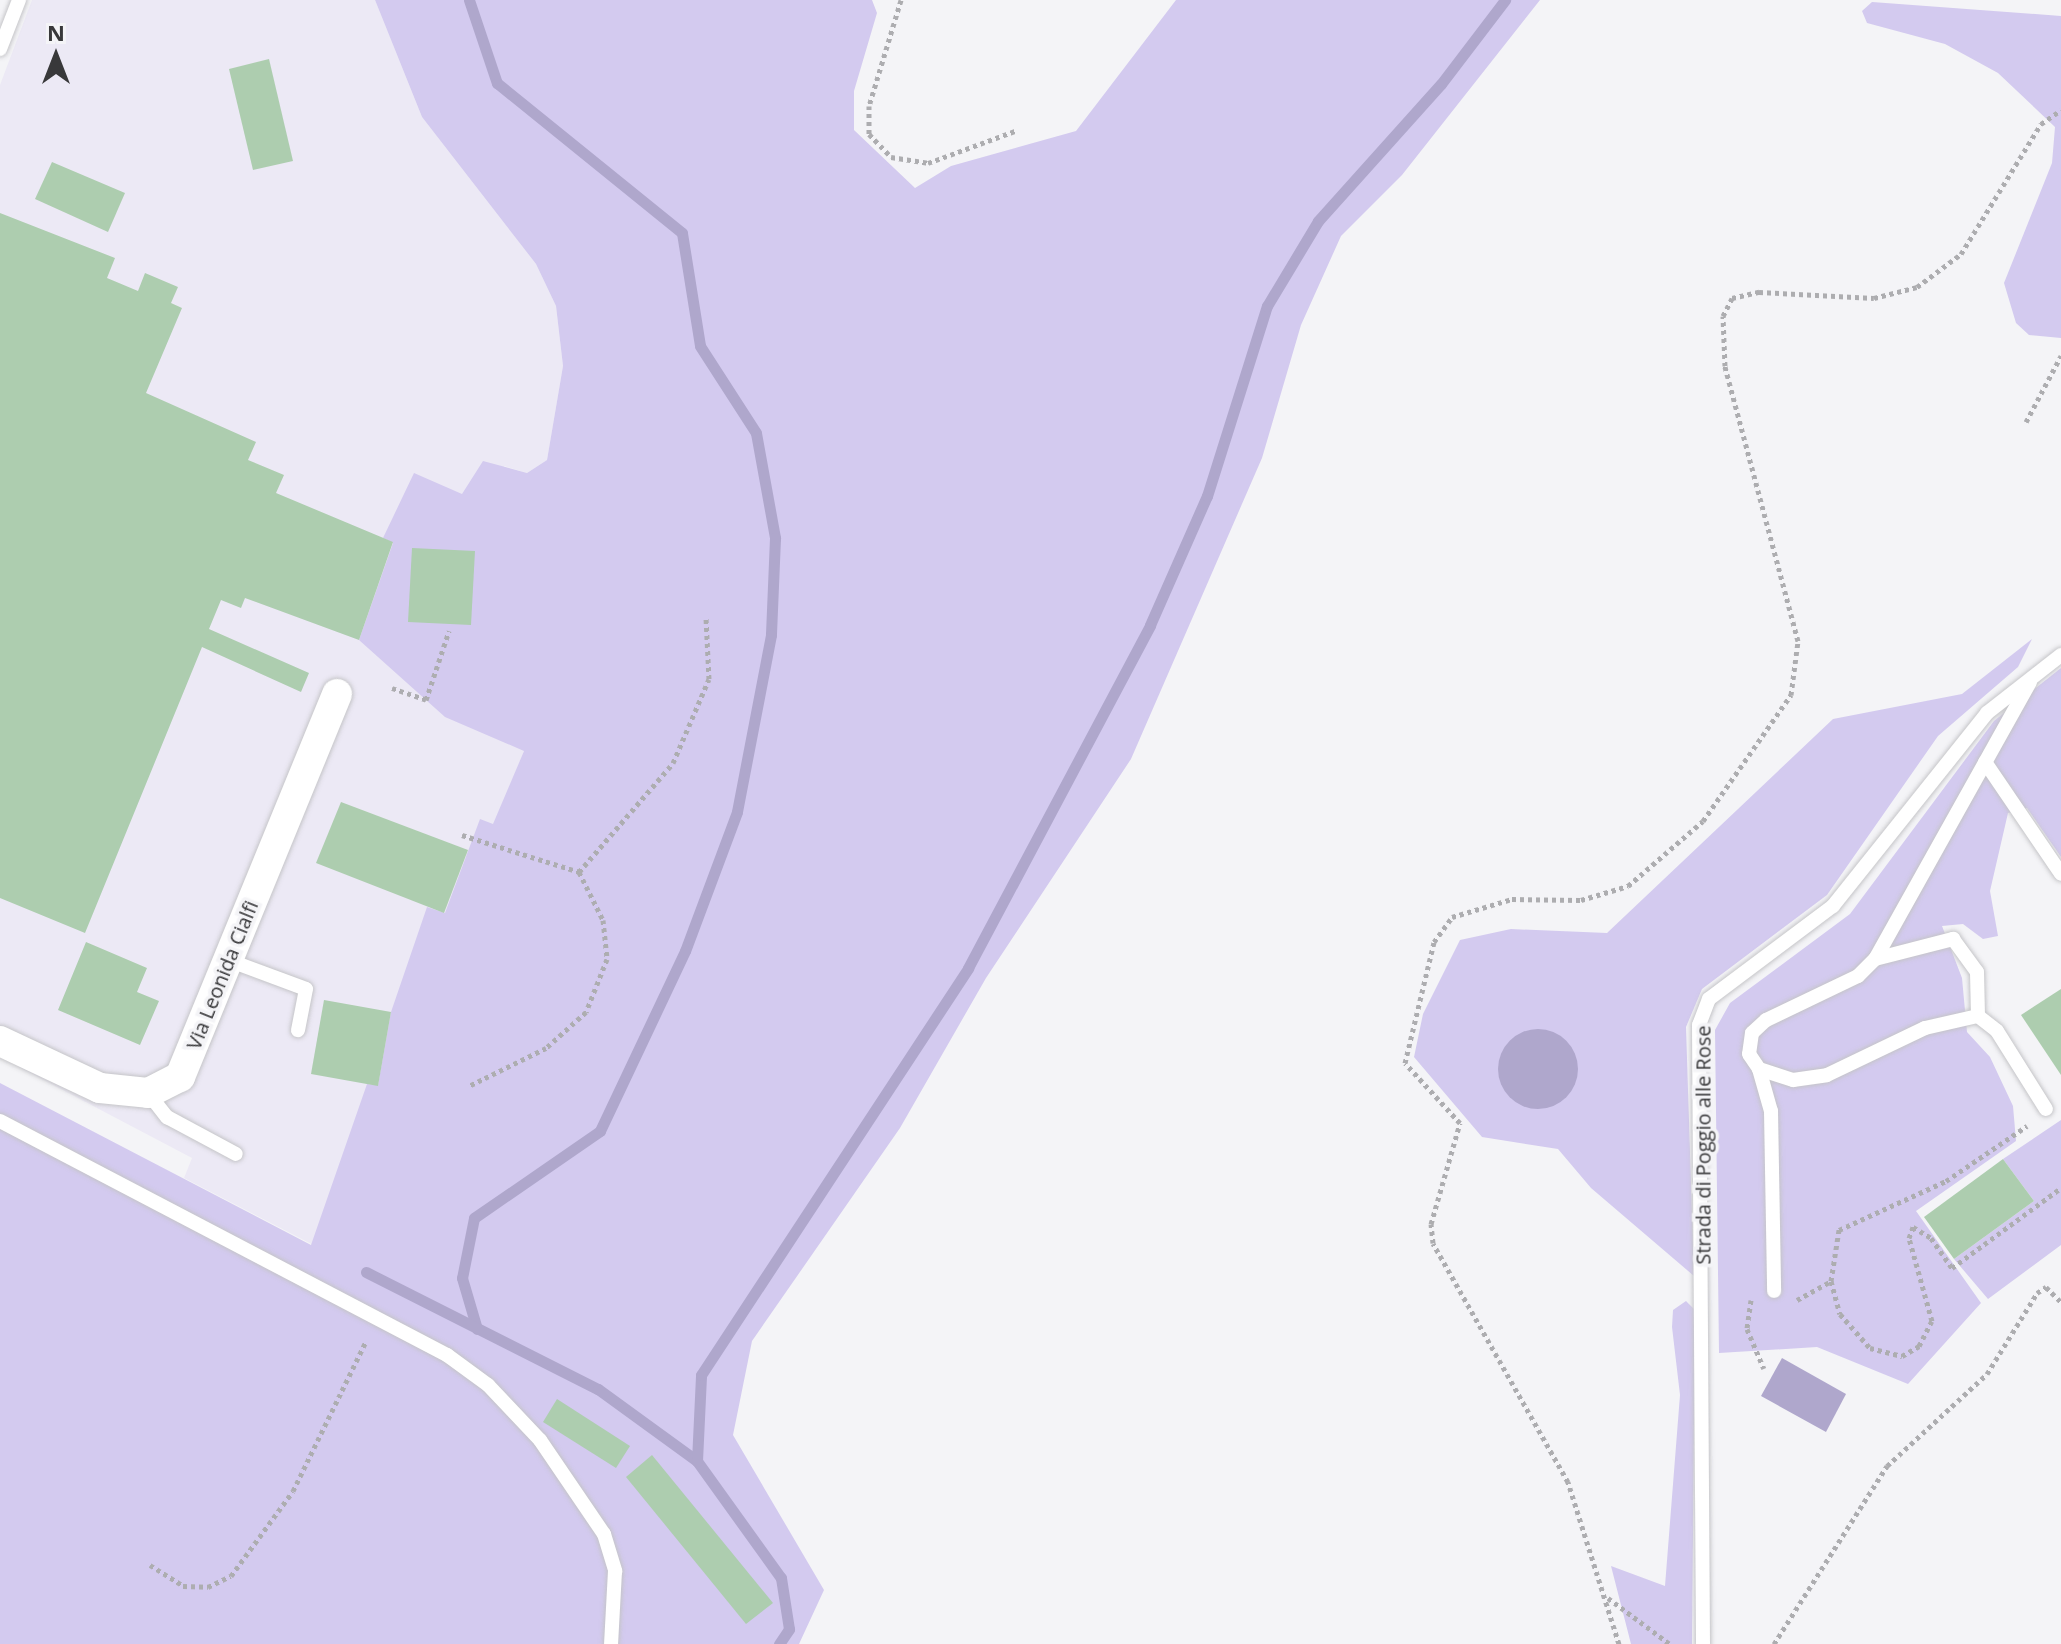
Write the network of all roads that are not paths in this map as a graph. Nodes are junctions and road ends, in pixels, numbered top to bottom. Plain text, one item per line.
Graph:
1 (19, 0) edge
2 (0, 49) edge
3 (2061, 655) edge
4 (2032, 678) junction
5 (337, 694) dead end
6 (1985, 762) junction
7 (2061, 874) edge
8 (1875, 959) junction
9 (228, 960) junction
10 (1978, 1016) junction
11 (298, 1030) dead end
12 (0, 1041) edge
13 (1759, 1069) junction
14 (148, 1093) junction
15 (2046, 1109) road end
16 (0, 1121) edge
17 (236, 1154) dead end
18 (1774, 1291) road end
19 (611, 1644) edge
20 (1703, 1644) edge

1 - 2 lane
3 - 4 lane, Strada di Poggio alle Rose
4 - 6 lane
4 - 20 lane, Strada di Poggio alle Rose
5 - 9 street, Via Leonida Cialfi
6 - 7 lane
6 - 8 lane
8 - 10 lane
8 - 13 lane
9 - 11 lane
9 - 14 street, Via Leonida Cialfi
10 - 13 lane
10 - 15 lane
12 - 14 street
13 - 18 lane
14 - 17 lane
16 - 19 lane

